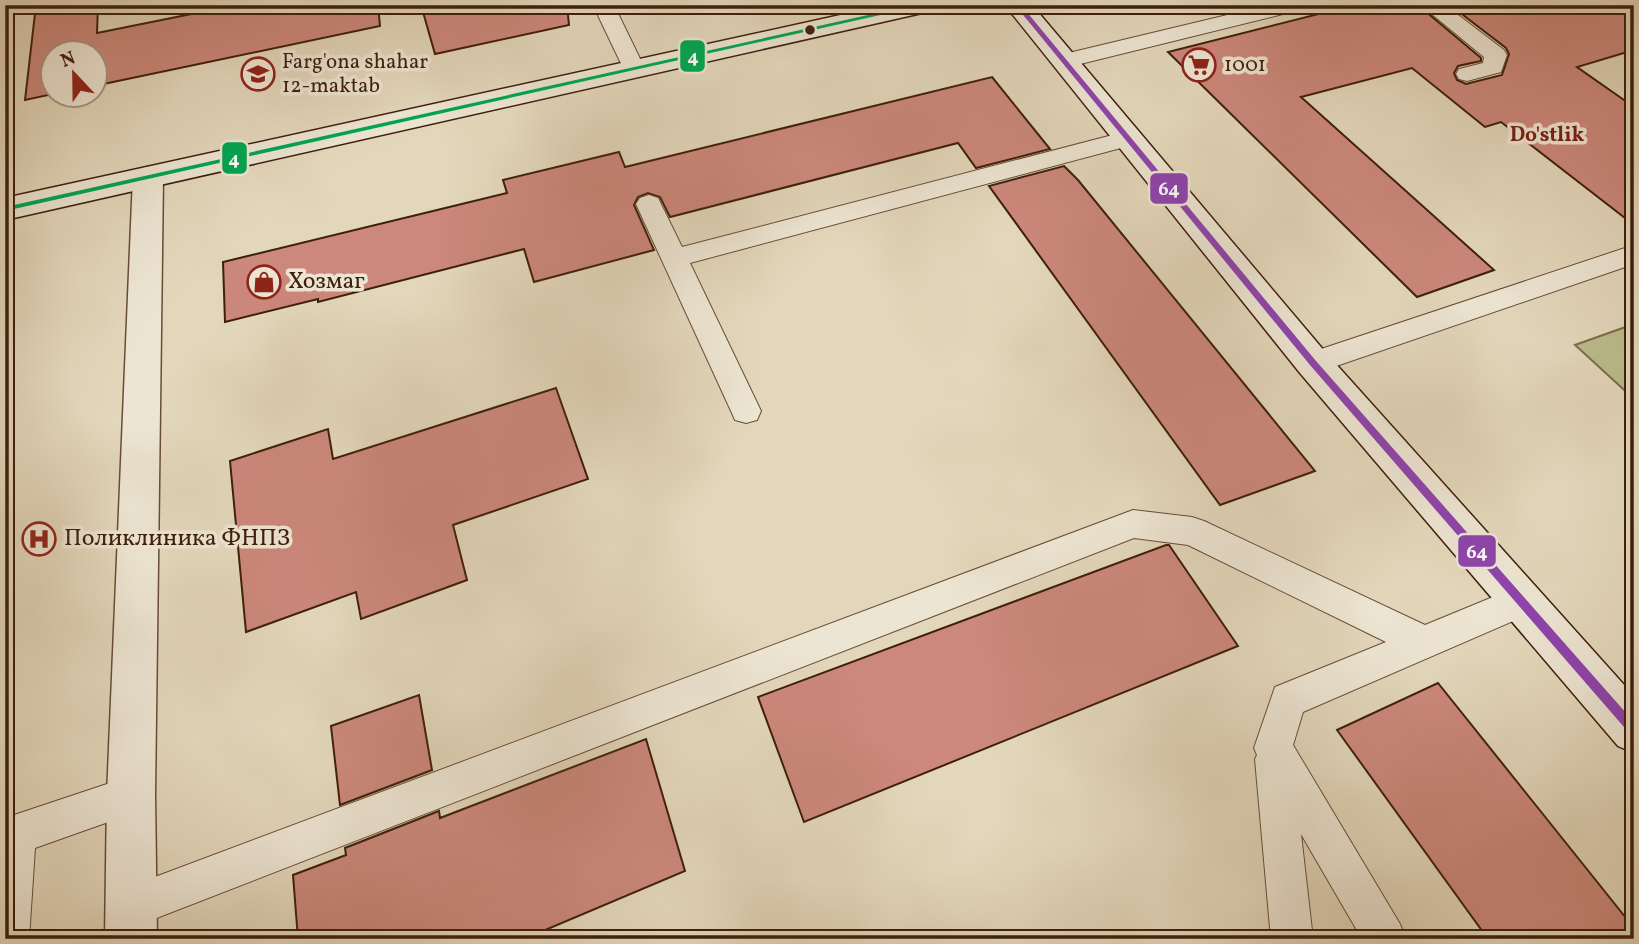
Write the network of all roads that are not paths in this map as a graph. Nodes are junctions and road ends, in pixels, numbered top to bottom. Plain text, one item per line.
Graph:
1 (603, 5) edge
2 (922, 5) edge
3 (1018, 5) edge
4 (1432, 5) edge
5 (1292, 6) edge
6 (1064, 61) junction
7 (634, 69) junction
8 (1467, 74) dead end
9 (1128, 139) junction
10 (148, 177) junction
11 (649, 204) dead end
12 (5, 209) edge
13 (1634, 254) edge
14 (675, 258) junction
15 (1313, 363) junction
16 (746, 411) dead end
17 (1522, 601) junction
18 (1423, 642) junction
19 (1634, 730) edge
20 (1273, 748) junction
21 (131, 794) junction
22 (11, 836) edge
23 (131, 923) edge
24 (8, 939) edge
25 (1292, 939) edge
26 (1385, 939) edge

1 - 7 lane
2 - 7 street
3 - 6 street
4 - 8 lane
5 - 6 lane
6 - 9 street
7 - 10 street
9 - 14 lane
9 - 15 street
10 - 12 street
10 - 21 street
11 - 14 lane
13 - 15 lane
14 - 16 lane
15 - 17 street
17 - 18 lane
17 - 19 street
18 - 20 lane
18 - 23 lane
20 - 25 lane
20 - 26 lane
21 - 22 lane
21 - 23 street
22 - 24 lane

